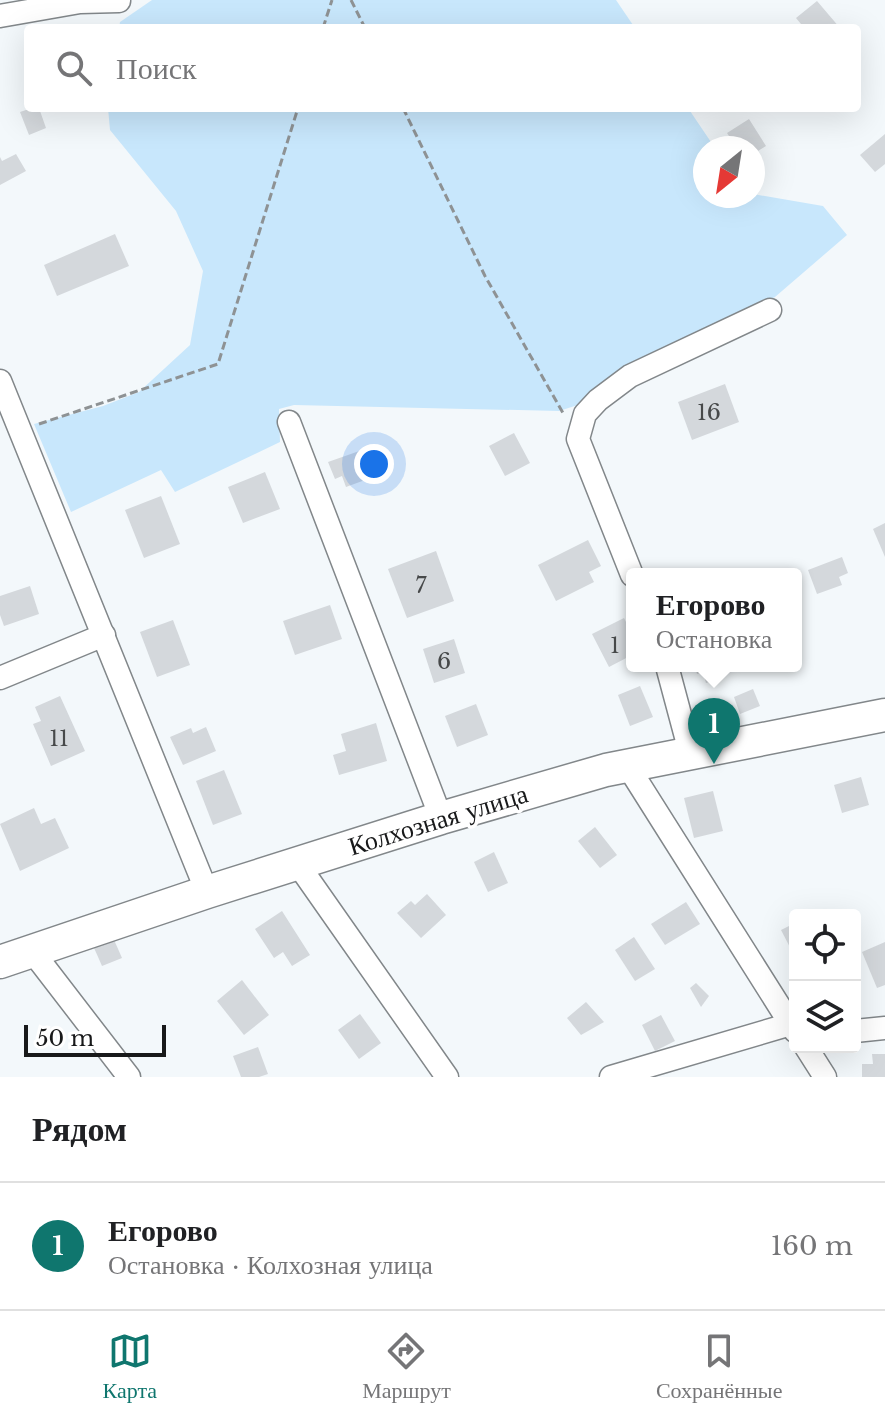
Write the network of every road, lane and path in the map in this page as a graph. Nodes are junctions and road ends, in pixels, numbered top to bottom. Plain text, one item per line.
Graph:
1 (332, 0) edge
2 (351, 0) edge
3 (119, 1) edge
4 (0, 16) edge
5 (324, 24) edge
6 (363, 24) edge
7 (297, 112) edge
8 (405, 112) edge
9 (770, 310) dead end
10 (0, 381) edge
11 (289, 422) dead end
12 (10, 435) edge
13 (578, 439) junction
14 (629, 568) edge
15 (104, 635) junction
16 (669, 672) edge
17 (0, 678) edge
18 (885, 715) edge
19 (690, 752) junction
20 (627, 765) junction
21 (441, 818) junction
22 (297, 863) junction
23 (207, 892) junction
24 (32, 951) junction
25 (0, 962) edge
26 (789, 1021) edge
27 (789, 1028) edge
28 (885, 1028) edge
29 (861, 1030) edge
30 (810, 1053) edge
31 (129, 1077) edge
32 (447, 1077) edge
33 (611, 1077) edge
34 (825, 1077) edge

1 - 5 path
2 - 6 path
3 - 4 street
7 - 12 path
8 - 13 path
9 - 13 street
10 - 12 street
11 - 21 street
12 - 15 street
13 - 14 street
15 - 17 street
15 - 23 street
16 - 19 street
18 - 19 main road, Колхозная улица
19 - 20 main road, Колхозная улица
20 - 21 main road, Колхозная улица
20 - 26 street
21 - 22 main road, Колхозная улица
22 - 23 main road, Колхозная улица
22 - 32 street
23 - 24 main road, Колхозная улица
24 - 25 main road, Колхозная улица
24 - 31 street
27 - 33 street
28 - 29 street
30 - 34 street

